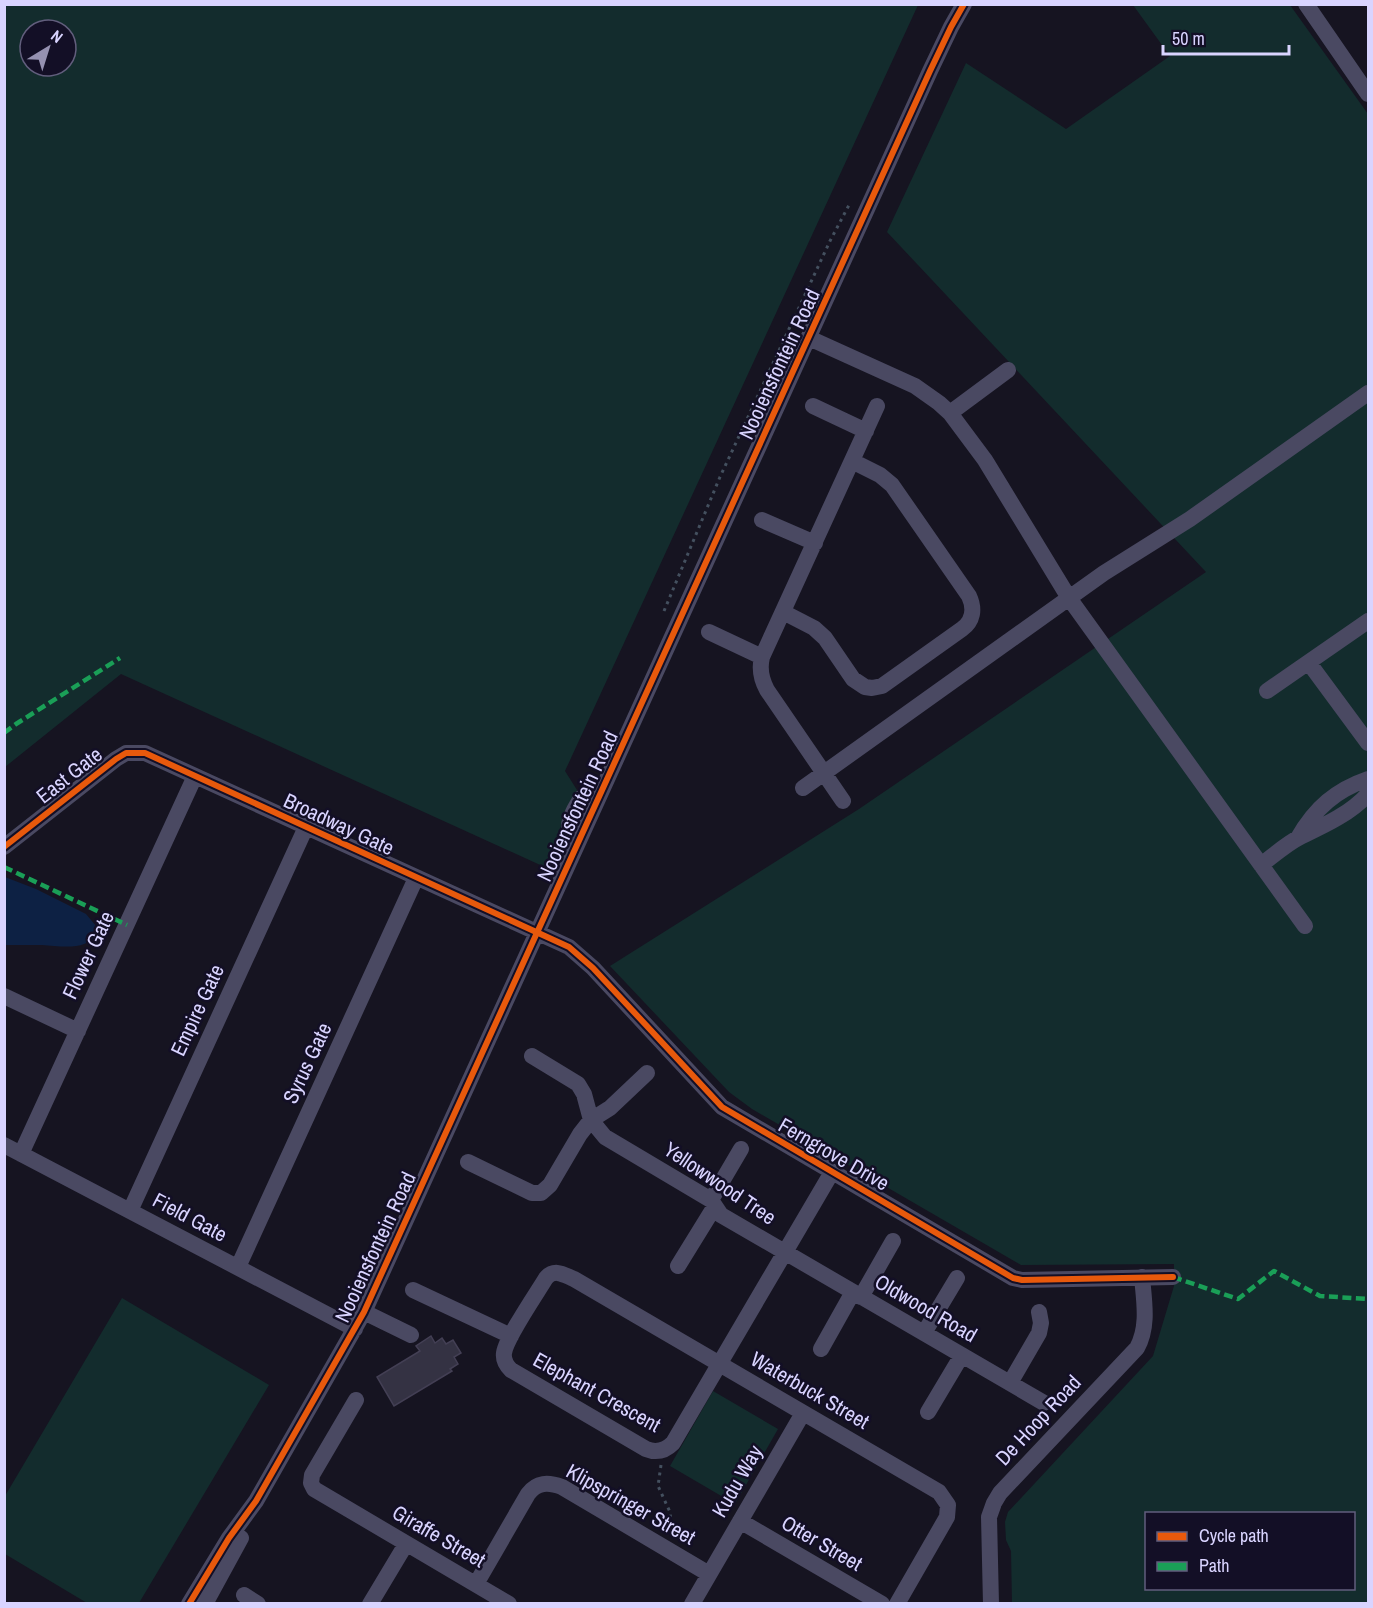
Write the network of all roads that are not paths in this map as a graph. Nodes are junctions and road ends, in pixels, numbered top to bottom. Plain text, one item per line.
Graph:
1 (964, 4) edge
2 (1306, 4) edge
3 (1368, 94) edge
4 (809, 338) junction
5 (1008, 370) dead end
6 (1368, 393) edge
7 (813, 406) dead end
8 (877, 406) dead end
9 (950, 413) junction
10 (866, 431) junction
11 (852, 461) junction
12 (762, 520) dead end
13 (815, 543) junction
14 (1070, 598) junction
15 (783, 612) junction
16 (1368, 621) edge
17 (709, 632) dead end
18 (762, 657) junction
19 (1309, 663) junction
20 (1267, 691) dead end
21 (1368, 743) edge
22 (126, 753) joint
23 (823, 774) junction
24 (195, 776) junction
25 (1368, 779) edge
26 (804, 788) dead end
27 (1368, 794) edge
28 (843, 801) dead end
29 (306, 827) junction
30 (1298, 838) junction
31 (4, 847) edge
32 (1261, 865) junction
33 (416, 878) junction
34 (1305, 926) dead end
35 (538, 932) junction
36 (4, 996) edge
37 (78, 1031) junction
38 (532, 1056) dead end
39 (647, 1073) dead end
40 (591, 1120) junction
41 (4, 1145) edge
42 (741, 1149) dead end
43 (21, 1154) junction
44 (468, 1162) dead end
45 (831, 1172) junction
46 (713, 1203) junction
47 (130, 1210) junction
48 (893, 1241) dead end
49 (785, 1252) junction
50 (678, 1266) dead end
51 (238, 1268) junction
52 (1142, 1277) junction
53 (546, 1278) joint
54 (957, 1278) dead end
55 (1173, 1278) dead end
56 (413, 1290) dead end
57 (857, 1294) junction
58 (364, 1312) junction
59 (1039, 1312) dead end
60 (355, 1329) junction
61 (924, 1333) junction
62 (411, 1335) dead end
63 (511, 1336) junction
64 (821, 1348) dead end
65 (962, 1355) junction
66 (720, 1364) junction
67 (1010, 1383) junction
68 (356, 1400) dead end
69 (1044, 1403) dead end
70 (928, 1412) dead end
71 (803, 1413) junction
72 (256, 1501) junction
73 (740, 1521) junction
74 (406, 1544) junction
75 (709, 1574) junction
76 (476, 1584) junction
77 (189, 1604) edge
78 (205, 1604) edge
79 (370, 1604) edge
80 (509, 1604) edge
81 (692, 1604) edge
82 (882, 1604) edge
83 (897, 1604) edge
84 (991, 1604) edge

1 - 4 street, Nooiensfontein Road
2 - 3 street
4 - 9 street
4 - 35 street, Nooiensfontein Road
5 - 9 street
6 - 14 street
7 - 10 street
8 - 10 street
9 - 14 street
10 - 11 street
11 - 13 street
11 - 15 street
12 - 13 street
13 - 15 street
14 - 23 street
14 - 32 street
15 - 18 street
16 - 19 street
17 - 18 street
18 - 23 street
19 - 20 street
19 - 21 street
22 - 24 street, Broadway Gate
22 - 31 street, East Gate
23 - 26 street
23 - 28 street
24 - 29 street, Broadway Gate
24 - 37 street, Flower Gate
25 - 30 street
27 - 30 street
29 - 33 street, Broadway Gate
29 - 47 street, Empire Gate
30 - 32 street
32 - 34 street
33 - 35 street, Broadway Gate
33 - 51 street, Syrus Gate
35 - 45 street, Ferngrove Drive
35 - 58 street, Nooiensfontein Road
36 - 37 street
37 - 43 street, Flower Gate
38 - 40 street, Yellowwood Tree
39 - 40 street
40 - 44 street
40 - 46 street, Yellowwood Tree
41 - 43 street, Field Gate
42 - 46 street
43 - 47 street, Field Gate
45 - 49 street, Elephant Crescent
45 - 52 street, Ferngrove Drive
46 - 49 street, Yellowwood Tree
46 - 50 street
47 - 51 street, Field Gate
48 - 57 street
49 - 57 street, Oldwood Road
49 - 66 street, Elephant Crescent
51 - 60 street, Field Gate
52 - 55 street, Ferngrove Drive
52 - 84 street, De Hoop Road
53 - 63 street, Elephant Crescent
53 - 66 street, Waterbuck Street
54 - 61 street
56 - 63 street
57 - 61 street, Oldwood Road
57 - 64 street
58 - 60 street, Nooiensfontein Road
58 - 62 street
59 - 67 street
60 - 72 street, Nooiensfontein Road
61 - 65 street, Oldwood Road
63 - 66 street, Elephant Crescent
65 - 67 street, Oldwood Road
65 - 70 street
66 - 71 street, Waterbuck Street
67 - 69 street, Oldwood Road
68 - 74 street, Giraffe Street
71 - 73 street, Kudu Way
71 - 83 street, Waterbuck Street
72 - 77 street, Nooiensfontein Road
72 - 78 street, Nooiensfontein Road
73 - 75 street, Kudu Way
73 - 82 street, Otter Street
74 - 76 street, Giraffe Street
74 - 79 street
75 - 76 street, Klipspringer Street
75 - 81 street, Kudu Way
76 - 80 street, Giraffe Street

